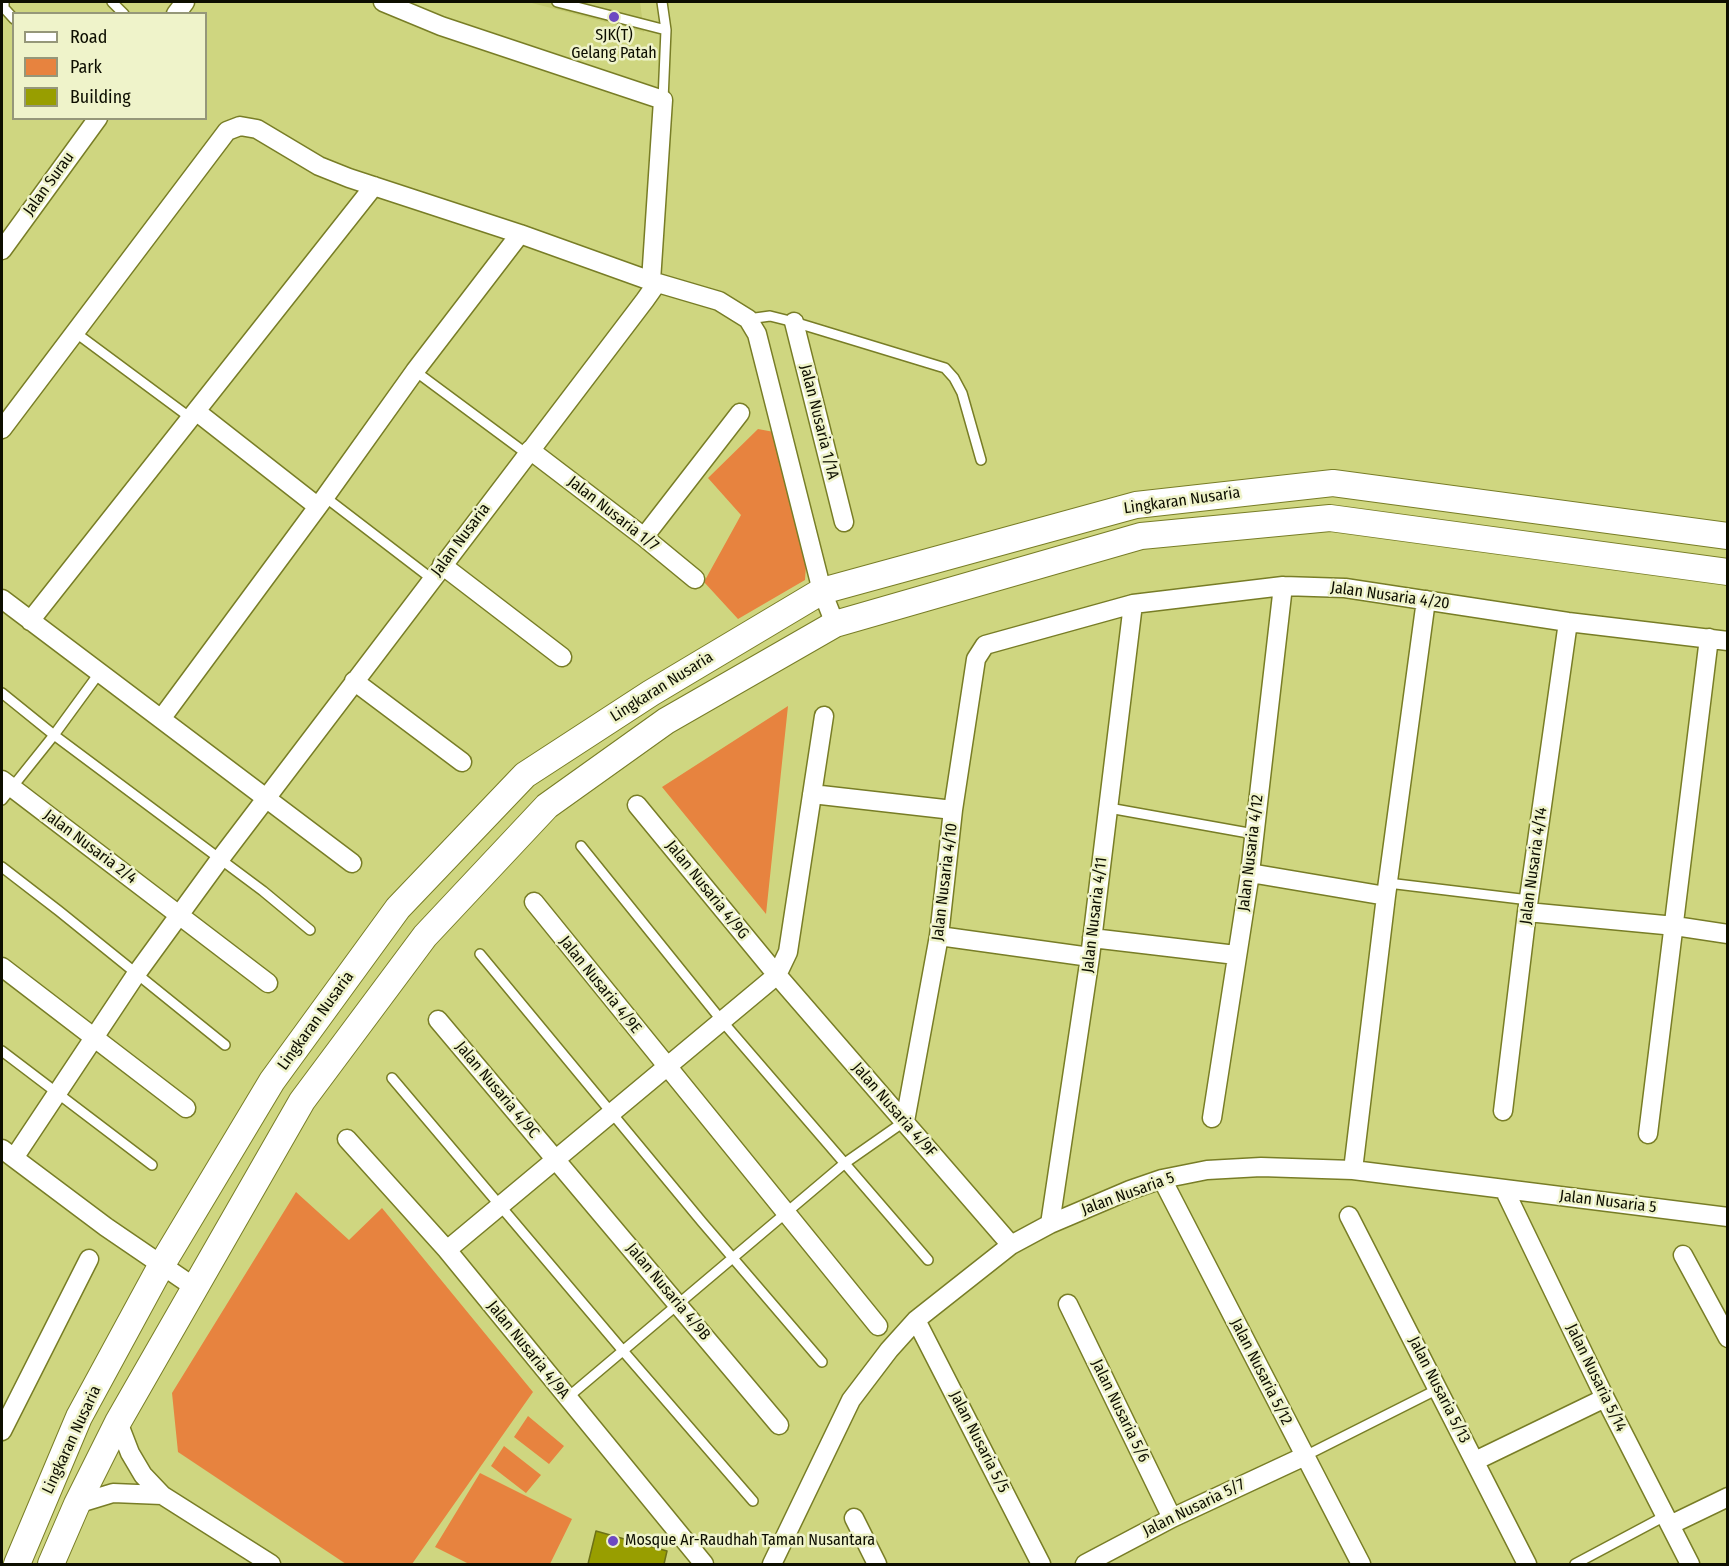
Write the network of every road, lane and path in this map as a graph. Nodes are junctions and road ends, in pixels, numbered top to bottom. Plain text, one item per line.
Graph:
1 (3, 2) edge
2 (383, 2) edge
3 (557, 2) edge
4 (662, 2) edge
5 (12, 17) edge
6 (666, 30) junction
7 (663, 100) junction
8 (97, 120) edge
9 (374, 186) junction
10 (520, 234) junction
11 (2, 250) edge
12 (654, 282) junction
13 (748, 319) junction
14 (794, 322) junction
15 (76, 333) junction
16 (415, 371) junction
17 (740, 413) dead end
18 (194, 415) junction
19 (2, 429) edge
20 (528, 452) junction
21 (981, 460) dead end
22 (321, 502) junction
23 (844, 522) dead end
24 (1728, 536) edge
25 (644, 537) junction
26 (437, 572) junction
27 (1728, 572) edge
28 (695, 579) dead end
29 (1283, 586) junction
30 (822, 591) junction
31 (2, 598) edge
32 (1426, 600) junction
33 (1133, 604) junction
34 (30, 621) junction
35 (1569, 622) junction
36 (835, 624) junction
37 (1718, 639) edge
38 (986, 645) joint
39 (562, 657) dead end
40 (100, 672) junction
41 (354, 681) junction
42 (2, 693) edge
43 (824, 716) dead end
44 (160, 719) junction
45 (54, 735) junction
46 (462, 762) dead end
47 (5, 789) edge
48 (812, 794) junction
49 (266, 797) junction
50 (638, 805) dead end
51 (1109, 808) junction
52 (953, 810) junction
53 (1254, 834) junction
54 (581, 846) dead end
55 (220, 858) junction
56 (352, 863) dead end
57 (2, 867) edge
58 (1250, 873) junction
59 (1387, 889) junction
60 (534, 902) dead end
61 (1528, 906) junction
62 (179, 914) junction
63 (1675, 926) junction
64 (310, 930) dead end
65 (1728, 934) edge
66 (939, 936) junction
67 (1092, 938) junction
68 (480, 954) dead end
69 (1236, 955) junction
70 (1090, 957) junction
71 (2, 967) edge
72 (137, 973) junction
73 (777, 975) junction
74 (268, 983) dead end
75 (438, 1020) dead end
76 (722, 1021) junction
77 (94, 1037) junction
78 (225, 1045) dead end
79 (2, 1051) edge
80 (666, 1067) junction
81 (392, 1078) dead end
82 (57, 1092) junction
83 (186, 1107) dead end
84 (1503, 1111) dead end
85 (612, 1113) junction
86 (1212, 1118) dead end
87 (905, 1121) junction
88 (1648, 1134) dead end
89 (346, 1139) dead end
90 (8, 1154) edge
91 (555, 1160) junction
92 (845, 1163) junction
93 (152, 1165) dead end
94 (1353, 1170) junction
95 (1162, 1179) junction
96 (1504, 1189) junction
97 (501, 1205) junction
98 (786, 1212) junction
99 (1349, 1216) dead end
100 (1728, 1217) edge
101 (1050, 1224) junction
102 (1011, 1245) junction
103 (447, 1250) junction
104 (1683, 1255) dead end
105 (732, 1257) junction
106 (89, 1259) dead end
107 (928, 1260) dead end
108 (161, 1266) junction
109 (194, 1287) junction
110 (677, 1303) junction
111 (1068, 1305) dead end
112 (916, 1320) junction
113 (878, 1326) dead end
114 (1728, 1338) edge
115 (624, 1352) junction
116 (822, 1362) dead end
117 (1438, 1389) junction
118 (567, 1398) junction
119 (1605, 1398) junction
120 (118, 1422) junction
121 (779, 1425) dead end
122 (2, 1431) edge
123 (1305, 1456) junction
124 (1475, 1461) junction
125 (162, 1495) junction
126 (1728, 1497) edge
127 (753, 1501) dead end
128 (76, 1504) junction
129 (854, 1518) dead end
130 (1172, 1518) junction
131 (1668, 1521) junction
132 (266, 1563) edge
133 (17, 1564) edge
134 (51, 1564) edge
135 (704, 1564) edge
136 (772, 1564) edge
137 (877, 1564) edge
138 (1041, 1564) edge
139 (1085, 1564) edge
140 (1361, 1564) edge
141 (1527, 1564) edge
142 (1575, 1564) edge
143 (1690, 1564) edge

1 - 5 lane
2 - 7 street
3 - 6 lane
4 - 6 lane
6 - 7 lane
7 - 12 street
8 - 11 street, Jalan Surau
9 - 10 street
9 - 15 street
9 - 18 street
10 - 12 street
10 - 16 street
12 - 13 street
12 - 20 street, Jalan Nusaria
13 - 14 lane
13 - 30 street
14 - 21 lane
14 - 23 street, Jalan Nusaria 1/1A
15 - 18 lane
15 - 19 street
16 - 20 lane
16 - 22 street
17 - 25 street
18 - 22 street
18 - 34 street
20 - 25 street, Jalan Nusaria 1/7
20 - 26 street, Jalan Nusaria
22 - 26 lane
22 - 44 street
24 - 30 main road, Lingkaran Nusaria
25 - 28 street, Jalan Nusaria 1/7
26 - 39 street
26 - 41 street, Jalan Nusaria
27 - 36 main road, Lingkaran Nusaria
29 - 32 street, Jalan Nusaria 4/20
29 - 33 street, Jalan Nusaria 4/20
29 - 53 street, Jalan Nusaria 4/12
30 - 36 street
30 - 108 main road, Lingkaran Nusaria
31 - 34 street
32 - 35 street, Jalan Nusaria 4/20
32 - 59 street
33 - 38 street, Jalan Nusaria 4/20
33 - 51 street, Jalan Nusaria 4/11
34 - 40 street
35 - 37 street, Jalan Nusaria 4/20
35 - 61 street, Jalan Nusaria 4/14
36 - 109 main road, Lingkaran Nusaria
37 - 63 street
38 - 52 street, Jalan Nusaria 4/10
40 - 44 street
40 - 45 lane
41 - 46 street
41 - 49 street, Jalan Nusaria
42 - 45 lane
43 - 48 street
44 - 49 street
45 - 47 lane
45 - 55 lane
47 - 62 street, Jalan Nusaria 2/4
48 - 52 street
48 - 73 street
49 - 55 street, Jalan Nusaria
49 - 56 street
50 - 73 street, Jalan Nusaria 4/9G
51 - 53 lane
51 - 67 street, Jalan Nusaria 4/11
52 - 66 street, Jalan Nusaria 4/10
53 - 58 street, Jalan Nusaria 4/12
54 - 76 lane
55 - 62 street, Jalan Nusaria
55 - 64 lane
57 - 72 lane
58 - 59 street
58 - 69 street, Jalan Nusaria 4/12
59 - 61 lane
59 - 94 street
60 - 80 street, Jalan Nusaria 4/9E
61 - 63 street
61 - 84 street, Jalan Nusaria 4/14
62 - 72 street, Jalan Nusaria
62 - 74 street, Jalan Nusaria 2/4
63 - 65 street
63 - 88 street
66 - 70 street
66 - 87 street, Jalan Nusaria 4/10
67 - 69 street
67 - 70 street, Jalan Nusaria 4/11
68 - 85 lane
69 - 86 street, Jalan Nusaria 4/12
70 - 101 street, Jalan Nusaria 4/11
71 - 77 street
72 - 77 street, Jalan Nusaria
72 - 78 lane
73 - 76 street
73 - 87 street, Jalan Nusaria 4/9F
75 - 91 street, Jalan Nusaria 4/9C
76 - 80 street
76 - 92 lane
77 - 82 street, Jalan Nusaria
77 - 83 street
79 - 82 lane
80 - 85 street
80 - 98 street, Jalan Nusaria 4/9E
81 - 97 lane
82 - 90 street, Jalan Nusaria
82 - 93 lane
85 - 91 street
85 - 105 lane
87 - 92 lane
87 - 102 street, Jalan Nusaria 4/9F
89 - 103 street, Jalan Nusaria 4/9A
90 - 108 street
91 - 97 street
91 - 110 street, Jalan Nusaria 4/9B
92 - 98 lane
92 - 107 lane
94 - 95 street, Jalan Nusaria 5
94 - 96 street, Jalan Nusaria 5
95 - 101 street, Jalan Nusaria 5
95 - 123 street, Jalan Nusaria 5/12
96 - 100 street, Jalan Nusaria 5
96 - 119 street, Jalan Nusaria 5/14
97 - 103 street
97 - 115 lane
98 - 105 lane
98 - 113 street, Jalan Nusaria 4/9E
99 - 117 street, Jalan Nusaria 5/13
101 - 102 street, Jalan Nusaria 5
102 - 112 street, Jalan Nusaria 5
103 - 118 street, Jalan Nusaria 4/9A
104 - 114 street
105 - 110 lane
105 - 116 lane
106 - 122 street
108 - 109 street
108 - 133 main road, Lingkaran Nusaria
109 - 120 main road, Lingkaran Nusaria
110 - 115 lane
110 - 121 street, Jalan Nusaria 4/9B
111 - 130 street, Jalan Nusaria 5/6
112 - 136 street, Jalan Nusaria 5
112 - 138 street, Jalan Nusaria 5/5
115 - 118 lane
115 - 127 lane
117 - 123 lane
117 - 124 street, Jalan Nusaria 5/13
118 - 135 street, Jalan Nusaria 4/9A
119 - 124 street
119 - 131 street, Jalan Nusaria 5/14
120 - 125 street
120 - 128 main road, Lingkaran Nusaria
123 - 130 street, Jalan Nusaria 5/7
123 - 140 street, Jalan Nusaria 5/12
124 - 141 street, Jalan Nusaria 5/13
125 - 128 street
125 - 132 street
126 - 131 street
128 - 134 main road, Lingkaran Nusaria
129 - 137 street
130 - 139 street, Jalan Nusaria 5/7
131 - 142 lane
131 - 143 street, Jalan Nusaria 5/14

